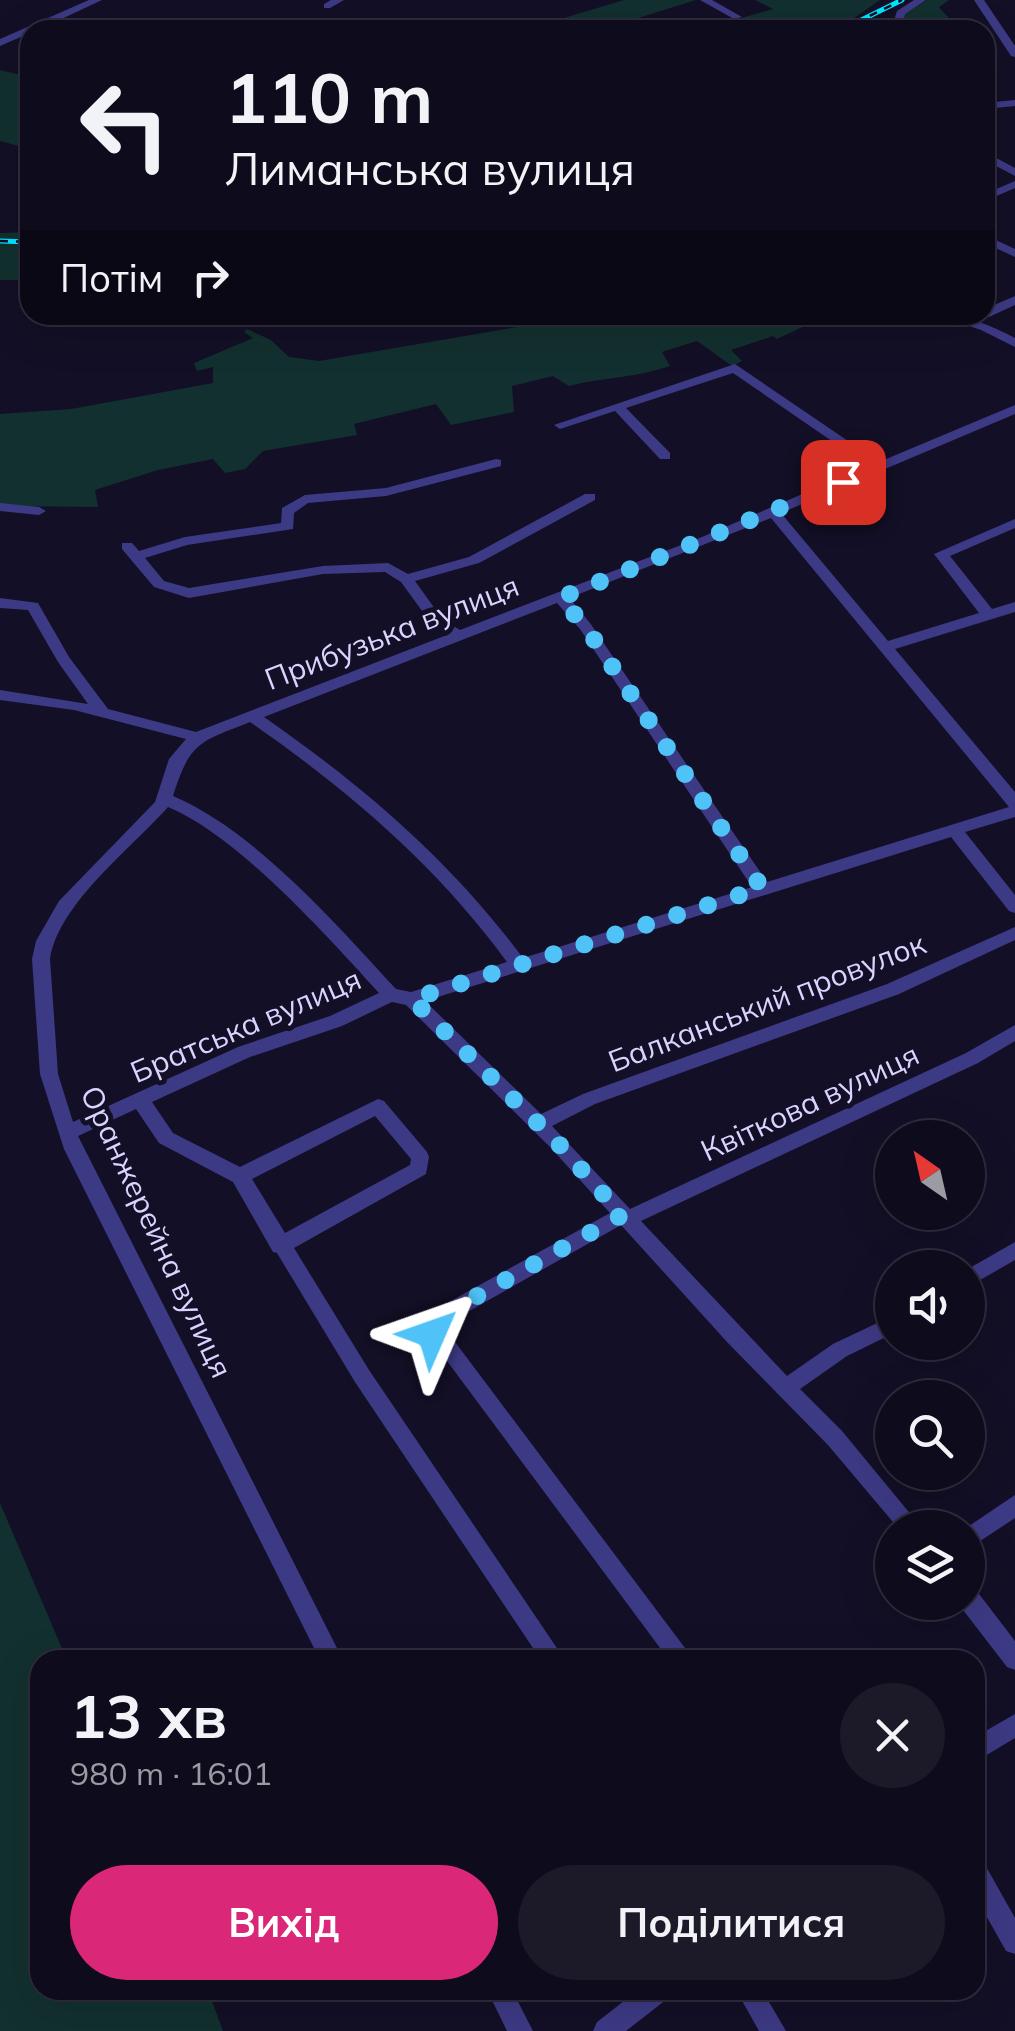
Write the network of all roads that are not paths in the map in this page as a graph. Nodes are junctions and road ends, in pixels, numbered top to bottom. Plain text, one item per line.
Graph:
1 (98, 0) edge
2 (339, 0) edge
3 (705, 0) edge
4 (922, 0) edge
5 (979, 0) edge
6 (327, 6) dead end
7 (737, 16) dead end
8 (52, 20) edge
9 (898, 20) edge
10 (1009, 32) edge
11 (1015, 54) edge
12 (991, 325) edge
13 (1015, 343) edge
14 (620, 408) junction
15 (1015, 410) edge
16 (560, 425) dead end
17 (665, 456) dead end
18 (496, 463) dead end
19 (878, 467) junction
20 (590, 497) dead end
21 (0, 508) edge
22 (39, 511) dead end
23 (772, 512) junction
24 (1015, 524) edge
25 (406, 579) junction
26 (560, 598) junction
27 (0, 603) edge
28 (1015, 607) edge
29 (989, 616) junction
30 (460, 636) junction
31 (885, 647) junction
32 (0, 695) edge
33 (103, 713) junction
34 (253, 717) junction
35 (197, 737) junction
36 (164, 798) junction
37 (1015, 804) edge
38 (1015, 811) edge
39 (953, 828) junction
40 (762, 888) junction
41 (1015, 907) edge
42 (1015, 933) edge
43 (520, 967) junction
44 (391, 995) junction
45 (412, 999) junction
46 (1015, 1032) edge
47 (140, 1100) junction
48 (538, 1124) junction
49 (67, 1133) junction
50 (240, 1176) junction
51 (624, 1217) junction
52 (280, 1246) junction
53 (1015, 1250) edge
54 (985, 1269) edge
55 (875, 1334) edge
56 (788, 1386) junction
57 (1015, 1506) edge
58 (896, 1510) edge
59 (985, 1527) edge
60 (985, 1620) edge
61 (327, 1650) edge
62 (547, 1650) edge
63 (675, 1650) edge
64 (1015, 1659) edge
65 (1015, 1726) edge
66 (985, 1744) edge
67 (985, 1890) edge
68 (1015, 1942) edge
69 (503, 2000) edge
70 (645, 2000) edge
71 (754, 2000) edge
72 (520, 2031) edge
73 (606, 2031) edge
74 (774, 2031) edge

1 - 8 street
2 - 6 street
3 - 7 street
4 - 9 street
5 - 10 street
10 - 11 street
12 - 13 street
14 - 16 street
14 - 17 street
14 - 19 street
15 - 19 street, Прибузька вулиця
18 - 25 street
19 - 23 street, Прибузька вулиця
20 - 25 street
21 - 22 street
23 - 26 street, Прибузька вулиця
23 - 31 street
24 - 29 street
25 - 30 street
26 - 30 street, Прибузька вулиця
26 - 40 street
27 - 33 street
28 - 29 street
29 - 31 street
30 - 34 street, Прибузька вулиця
31 - 37 street
32 - 33 street
33 - 35 street
34 - 35 street, Прибузька вулиця
34 - 43 street
35 - 36 street, Оранжерейна вулиця
36 - 44 street
36 - 49 street, Оранжерейна вулиця
38 - 39 street
39 - 40 street
39 - 41 street
40 - 43 street
42 - 48 street, Балканський провулок
43 - 45 street
44 - 45 street
44 - 47 street, Братська вулиця
45 - 48 street
46 - 51 street, Квіткова вулиця
47 - 49 street, Братська вулиця
47 - 50 street
48 - 51 street
49 - 61 street, Оранжерейна вулиця
50 - 52 street
50 - 52 street
51 - 56 street
51 - 63 street, Квіткова вулиця
52 - 62 street
53 - 54 street
55 - 56 street
56 - 58 street
57 - 59 street
60 - 64 street
65 - 66 street
67 - 68 street
69 - 72 street
70 - 73 street
71 - 74 street

